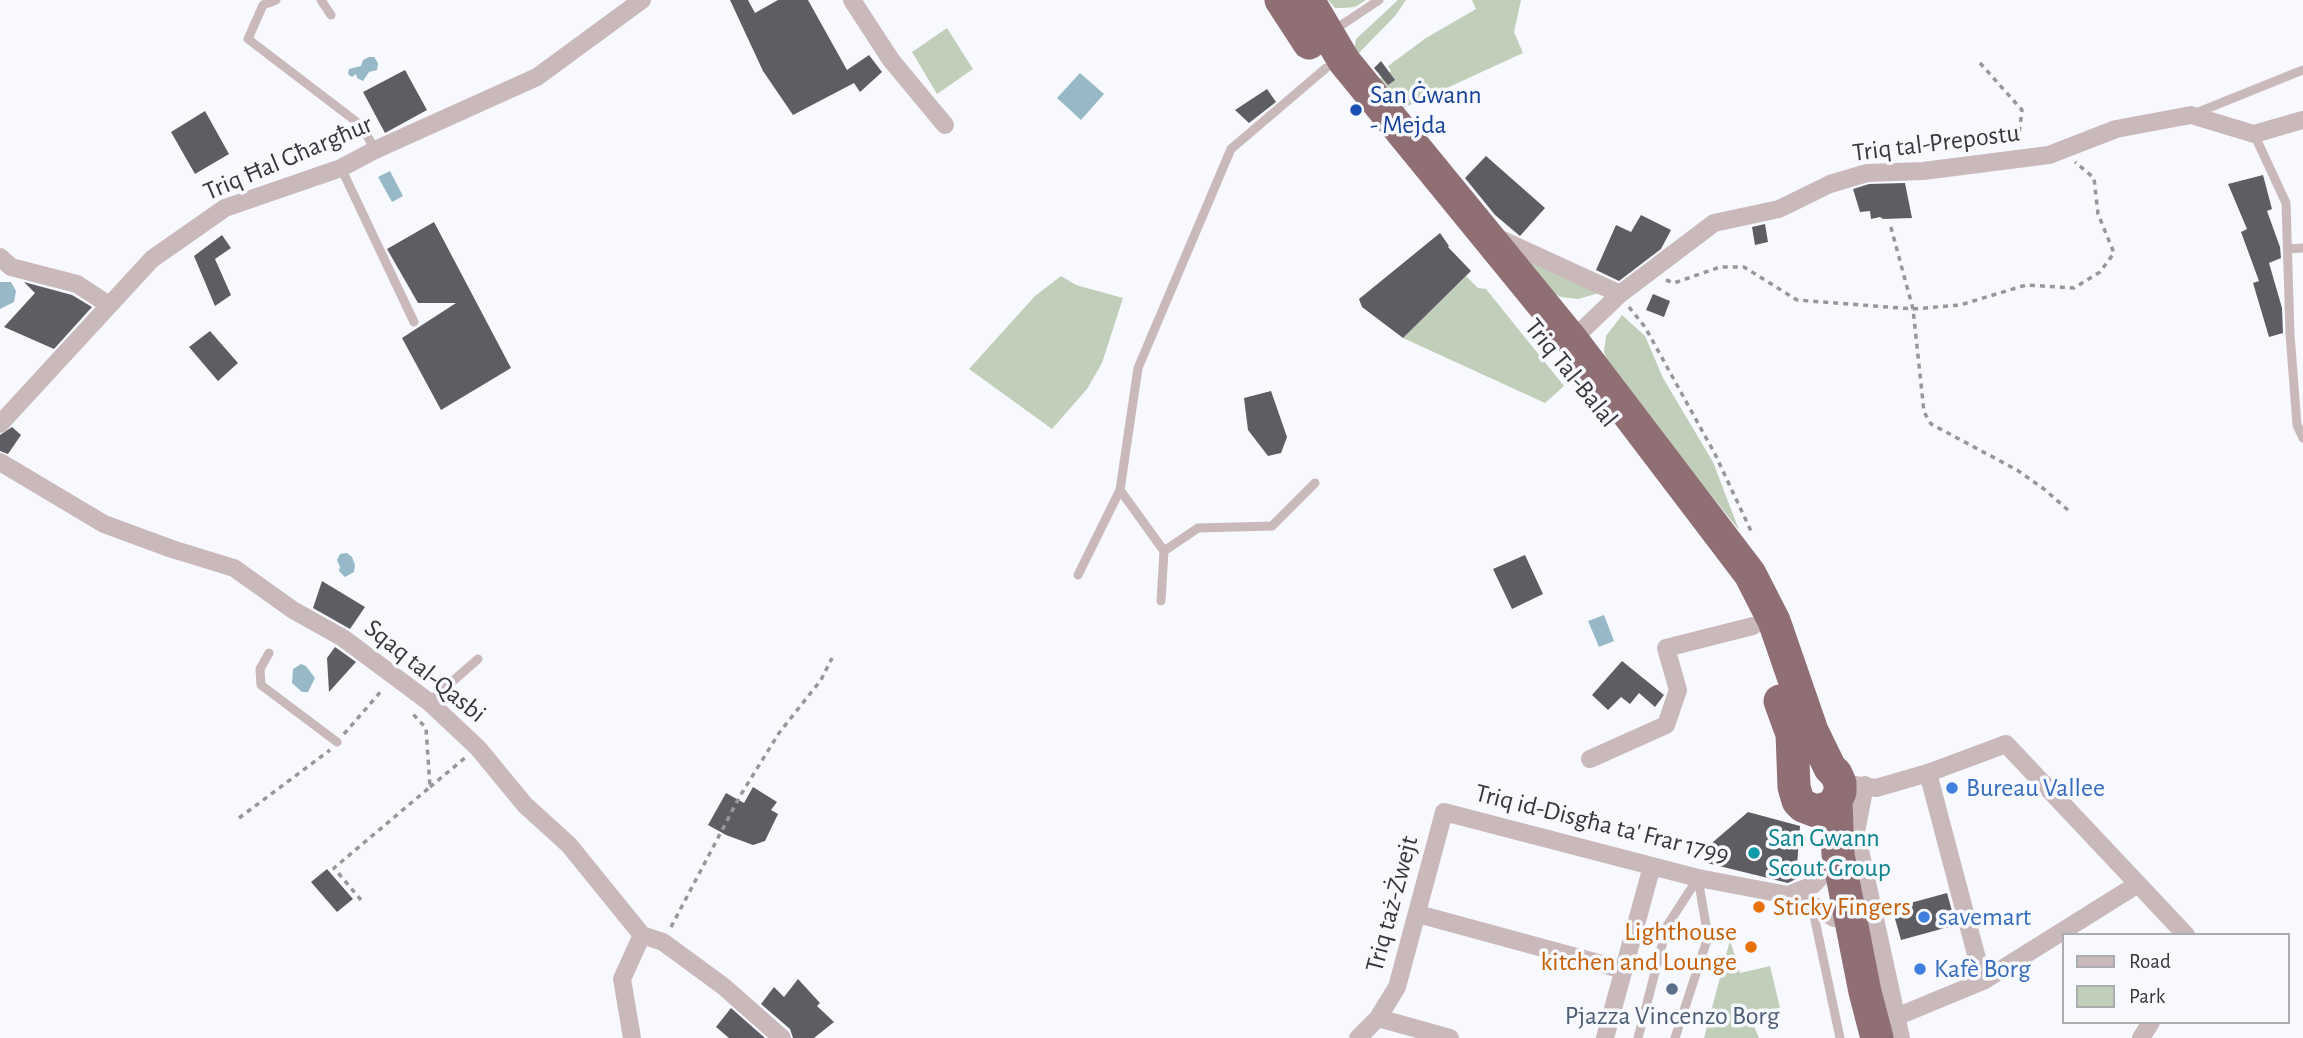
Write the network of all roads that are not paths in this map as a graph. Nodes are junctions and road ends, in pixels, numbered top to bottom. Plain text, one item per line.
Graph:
1 (276, 0) edge
2 (321, 0) edge
3 (642, 0) edge
4 (852, 0) edge
5 (1281, 0) edge
6 (1308, 0) edge
7 (1379, 0) edge
8 (331, 15) dead end
9 (1328, 34) junction
10 (1326, 68) junction
11 (2303, 70) edge
12 (2191, 115) junction
13 (2303, 120) edge
14 (945, 125) dead end
15 (2254, 134) junction
16 (375, 150) junction
17 (341, 168) junction
18 (1482, 231) junction
19 (2303, 248) edge
20 (2288, 249) junction
21 (0, 257) edge
22 (1620, 294) junction
23 (109, 305) junction
24 (414, 322) dead end
25 (1572, 340) junction
26 (0, 424) edge
27 (2303, 438) edge
28 (0, 463) edge
29 (1315, 483) dead end
30 (1120, 490) junction
31 (1164, 551) junction
32 (1078, 575) dead end
33 (1161, 601) dead end
34 (1753, 626) junction
35 (269, 653) dead end
36 (478, 659) dead end
37 (429, 702) junction
38 (337, 742) road end
39 (1590, 759) dead end
40 (1928, 773) junction
41 (1833, 797) junction
42 (1444, 812) joint
43 (1652, 866) junction
44 (1826, 871) junction
45 (1698, 878) junction
46 (2138, 884) junction
47 (1788, 895) junction
48 (1823, 911) junction
49 (1418, 914) junction
50 (2184, 933) edge
51 (642, 935) junction
52 (1624, 970) junction
53 (1983, 981) junction
54 (1378, 1018) junction
55 (1886, 1028) edge
56 (632, 1038) edge
57 (782, 1038) edge
58 (1358, 1038) edge
59 (1450, 1038) edge
60 (1605, 1038) edge
61 (1638, 1038) edge
62 (1675, 1038) edge
63 (1840, 1038) edge
64 (1860, 1038) edge
65 (1901, 1038) edge

1 - 16 lane
2 - 8 lane
3 - 16 street, Triq Ħal Għargħur
4 - 14 street
5 - 10 highway, Triq Tal-Balal
6 - 9 highway, Triq Tal-Balal
7 - 9 lane
9 - 18 highway, Triq Tal-Balal
10 - 30 lane
10 - 34 highway, Triq Tal-Balal
11 - 12 lane
12 - 15 street, Triq tal-Prepostu
12 - 22 street, Triq tal-Prepostu
13 - 15 street
15 - 20 lane
16 - 17 street, Triq Ħal Għargħur
17 - 23 street, Triq Ħal Għargħur
17 - 24 lane
18 - 22 street
18 - 25 highway, Triq Tal-Balal
19 - 20 lane
20 - 27 lane
21 - 23 street
22 - 25 street, Triq tal-Prepostu
23 - 26 street, Triq Ħal Għargħur
25 - 41 highway, Triq Tal-Balal
28 - 37 street, Sqaq tal-Qasbi
29 - 31 lane
30 - 31 lane
30 - 32 lane
31 - 33 lane
34 - 39 street
34 - 41 highway, Triq Tal-Balal
35 - 38 lane
36 - 37 lane
37 - 51 street, Sqaq tal-Qasbi
40 - 41 street
40 - 46 street
40 - 53 street
41 - 44 highway, Triq Tal-Balal
41 - 55 highway, Triq Tal-Balal
42 - 43 street, Triq id-Disgħa ta' Frar 1799
42 - 49 street, Triq taż-Żwejt
43 - 45 street, Triq id-Disgħa ta' Frar 1799
43 - 52 street
44 - 47 street
44 - 48 highway, Triq Tal-Balal
45 - 47 street, Triq id-Disgħa ta' Frar 1799
45 - 61 lane
45 - 62 lane
46 - 50 street
46 - 53 street
47 - 48 street, Triq id-Disgħa ta' Frar 1799
48 - 63 lane, Triq Tal-Balal
48 - 64 highway, Triq Tal-Balal
49 - 52 street
49 - 54 street, Triq taż-Żwejt
51 - 56 street
51 - 57 street
52 - 60 street
53 - 55 street
54 - 58 street, Triq taż-Żwejt
54 - 59 street
55 - 65 street, Triq Tal-Balal

